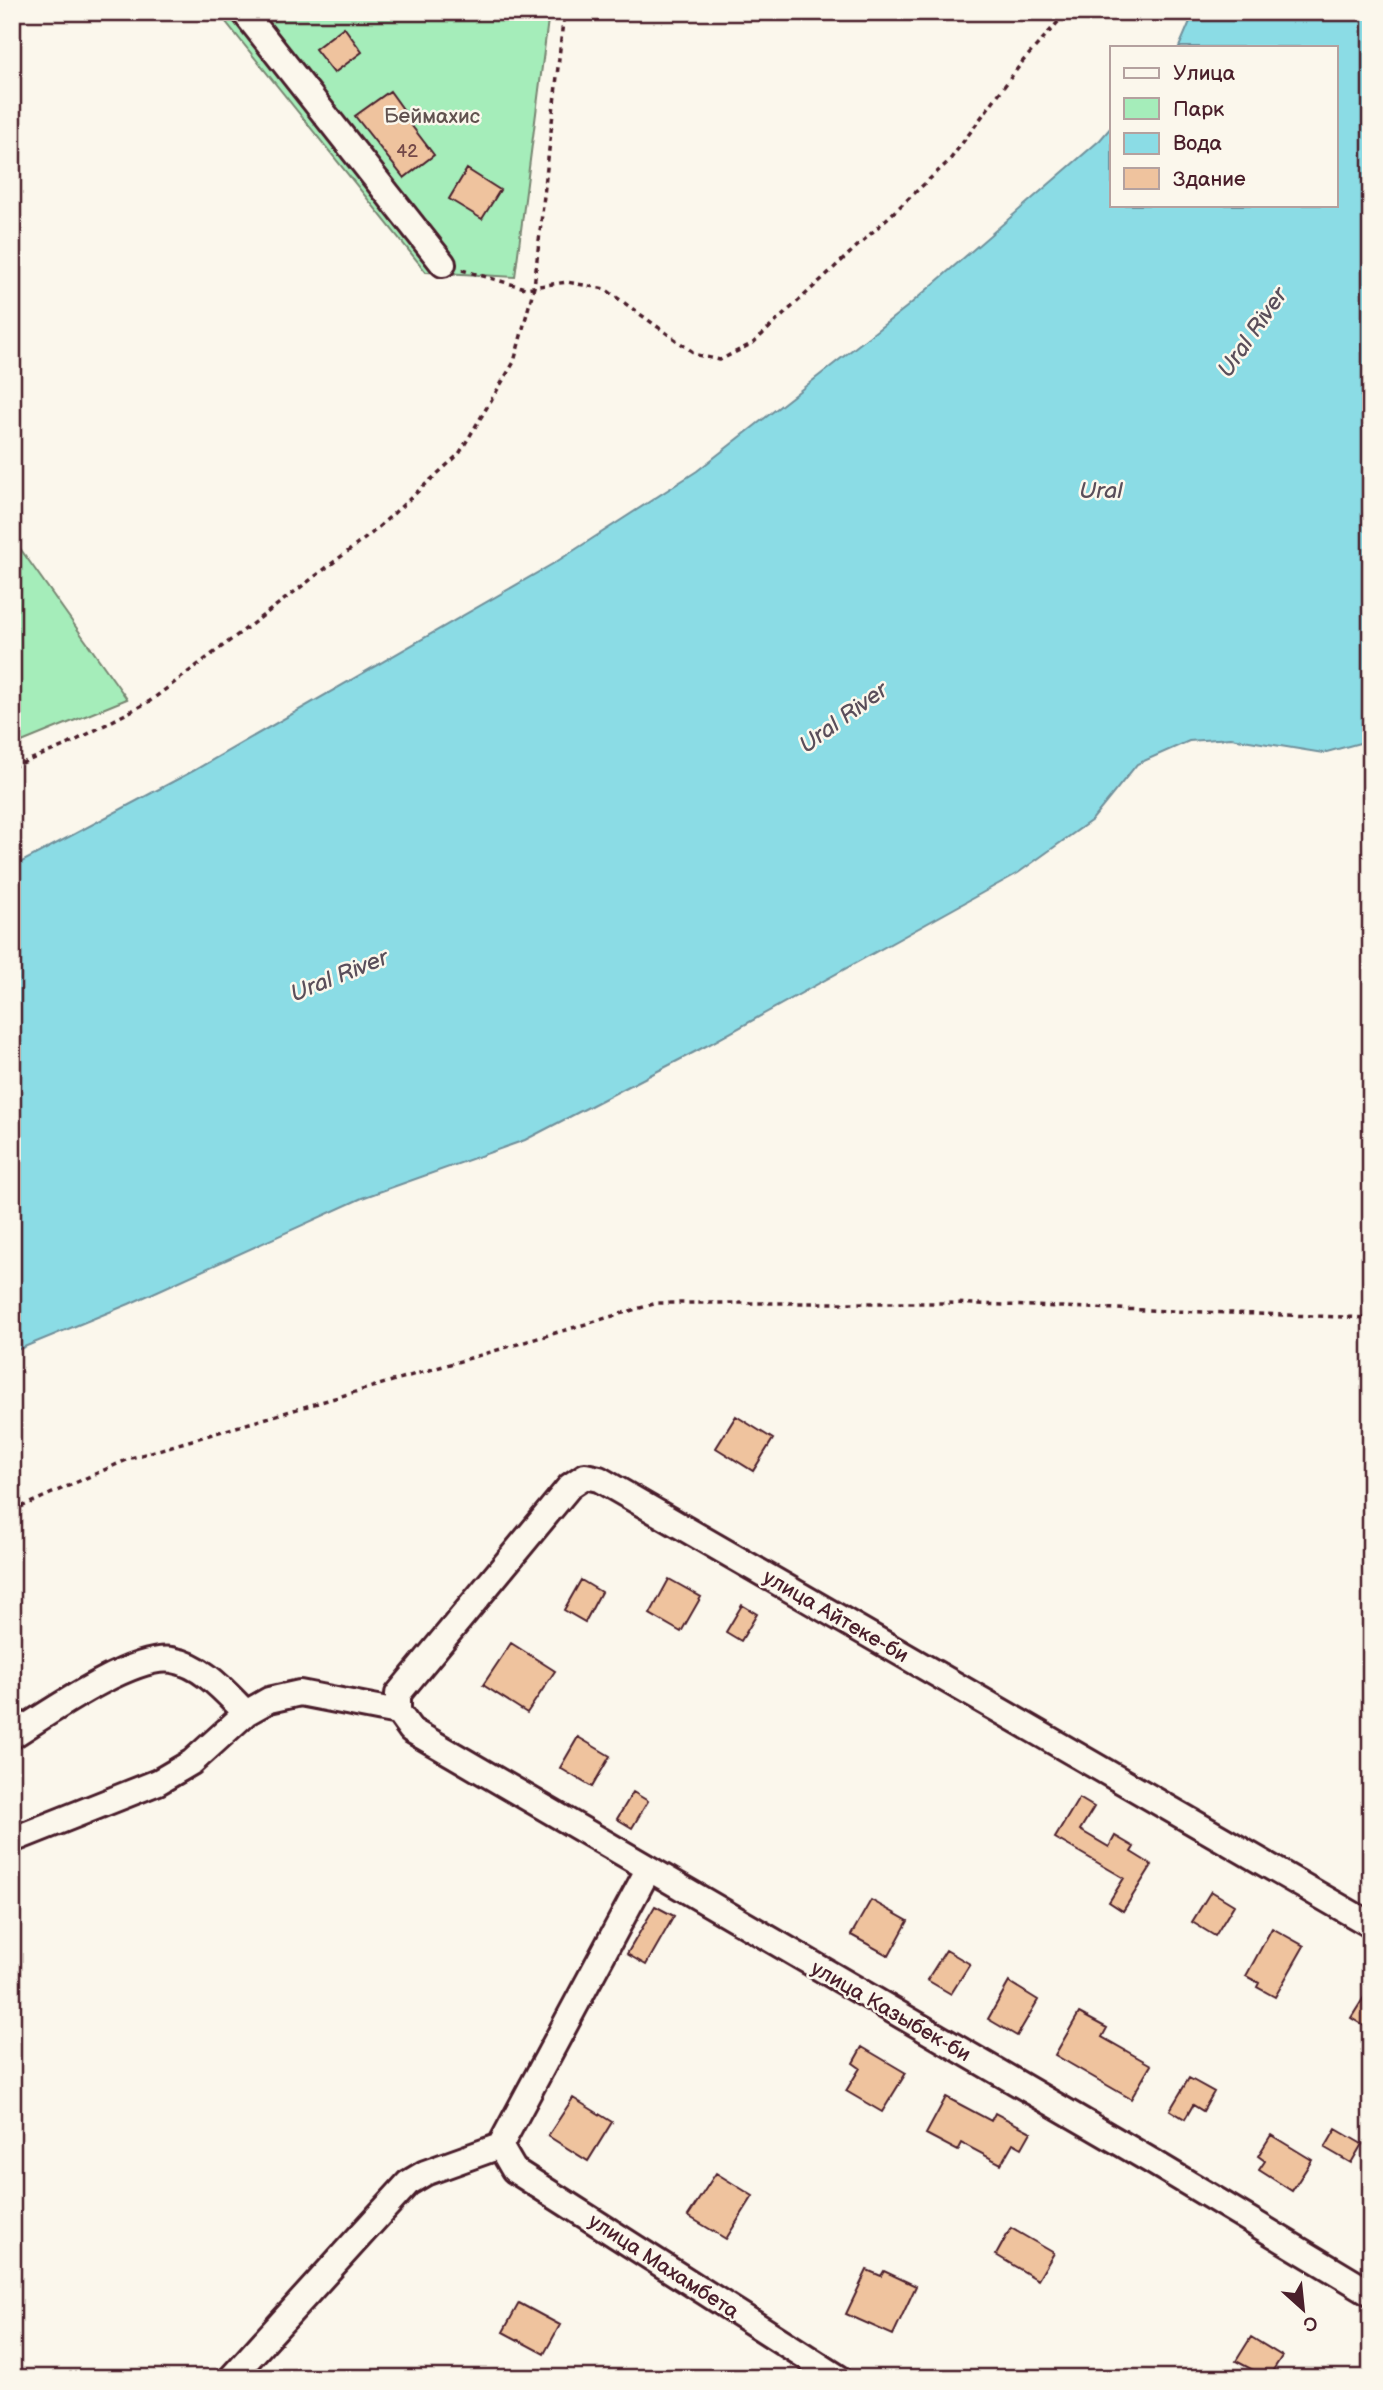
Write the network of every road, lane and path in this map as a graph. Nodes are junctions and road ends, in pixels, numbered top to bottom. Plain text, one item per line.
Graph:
1 (244, 12) edge
2 (564, 12) edge
3 (1067, 12) edge
4 (443, 264) joint
5 (534, 287) junction
6 (12, 768) edge
7 (1371, 1318) edge
8 (12, 1511) edge
9 (246, 1713) junction
10 (404, 1721) junction
11 (12, 1736) edge
12 (12, 1840) edge
13 (648, 1870) junction
14 (1371, 1924) edge
15 (500, 2146) junction
16 (1371, 2293) edge
17 (231, 2378) edge
18 (839, 2378) edge

1 - 4 street
2 - 5 path
3 - 5 path
4 - 5 path
5 - 6 path
7 - 8 path
9 - 10 street, улица Казыбек-би
9 - 11 street
9 - 12 street, улица Казыбек-би
10 - 13 street, улица Казыбек-би
10 - 14 street, улица Айтеке-би
13 - 15 street
13 - 16 street, улица Казыбек-би
15 - 17 street
15 - 18 street, улица Махамбета

